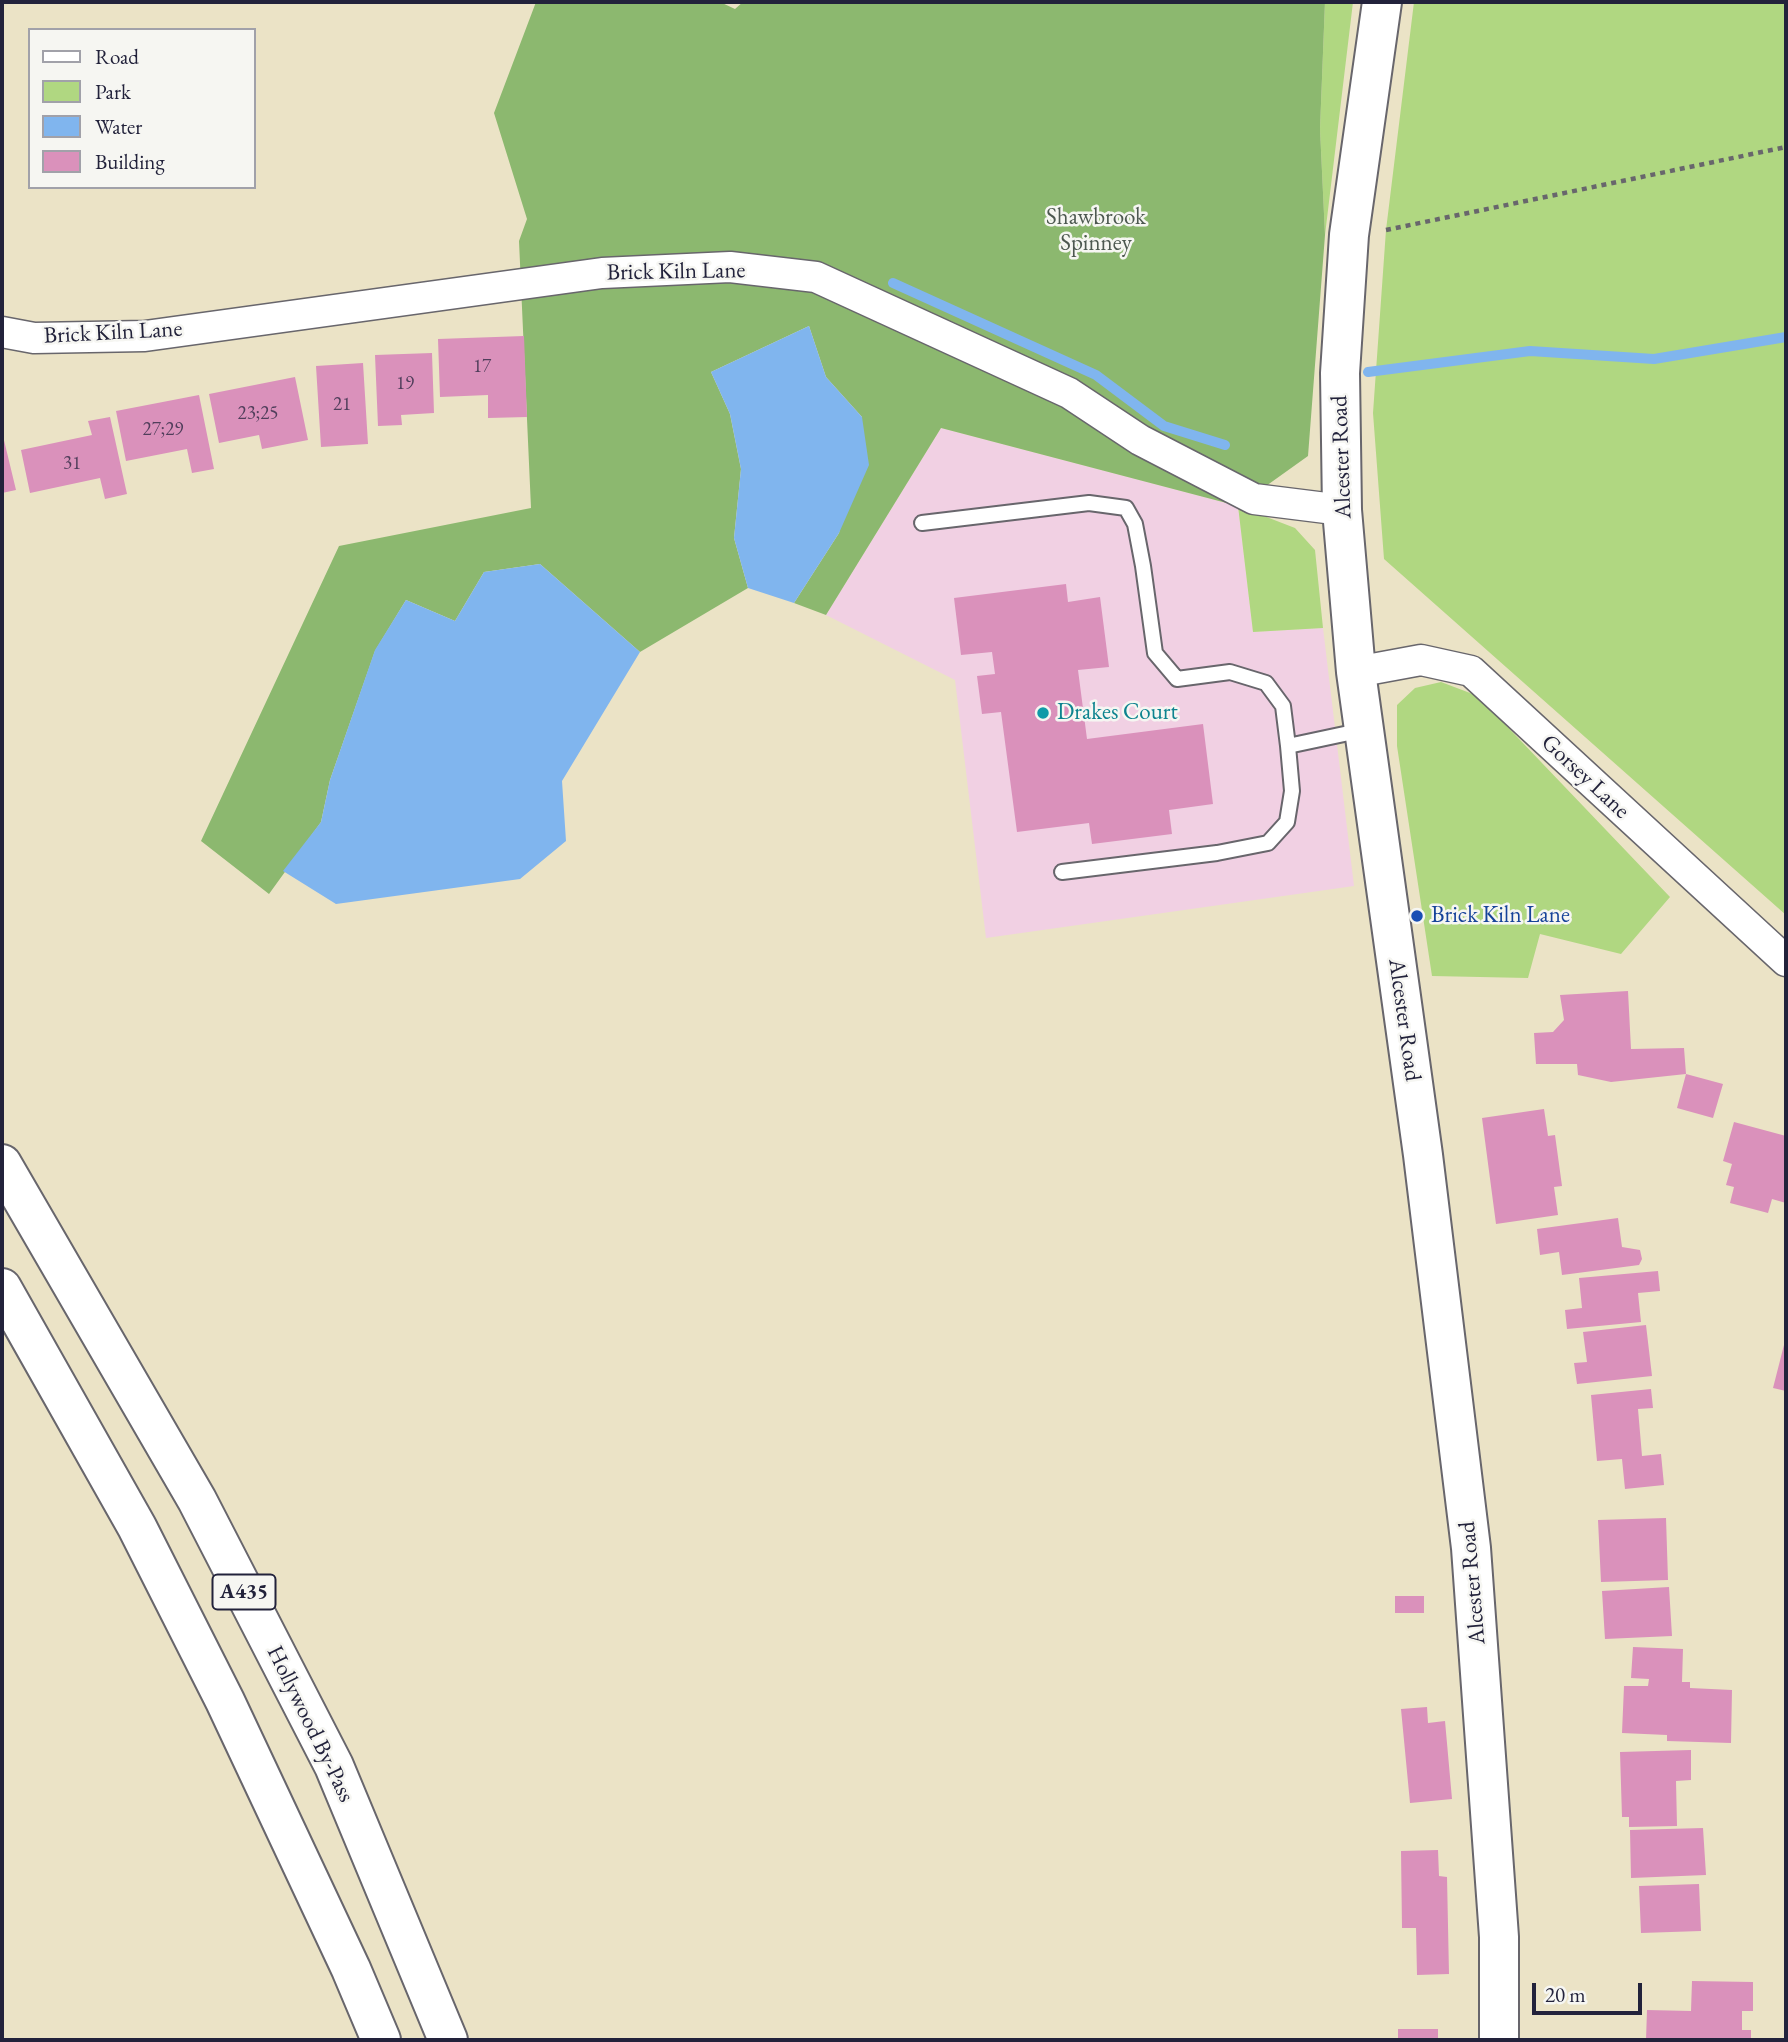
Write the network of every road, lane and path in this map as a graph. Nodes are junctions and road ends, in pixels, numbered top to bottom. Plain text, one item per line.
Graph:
1 (1382, 2) edge
2 (1786, 147) edge
3 (1349, 235) junction
4 (2, 332) edge
5 (1342, 510) junction
6 (922, 523) dead end
7 (1356, 672) junction
8 (1364, 729) junction
9 (1288, 746) junction
10 (1062, 872) dead end
11 (1786, 961) edge
12 (2, 1164) edge
13 (2, 1288) edge
14 (381, 2040) edge
15 (449, 2040) edge
16 (1499, 2040) edge

1 - 3 main road, Alcester Road
2 - 3 path
3 - 5 main road, Alcester Road
4 - 5 street, Brick Kiln Lane
5 - 7 main road, Alcester Road
6 - 9 lane
7 - 8 main road, Alcester Road
7 - 11 street, Gorsey Lane
8 - 9 lane
8 - 16 main road, Alcester Road
9 - 10 lane
12 - 15 main road, Hollywood By-Pass / A435
13 - 14 main road, A435

